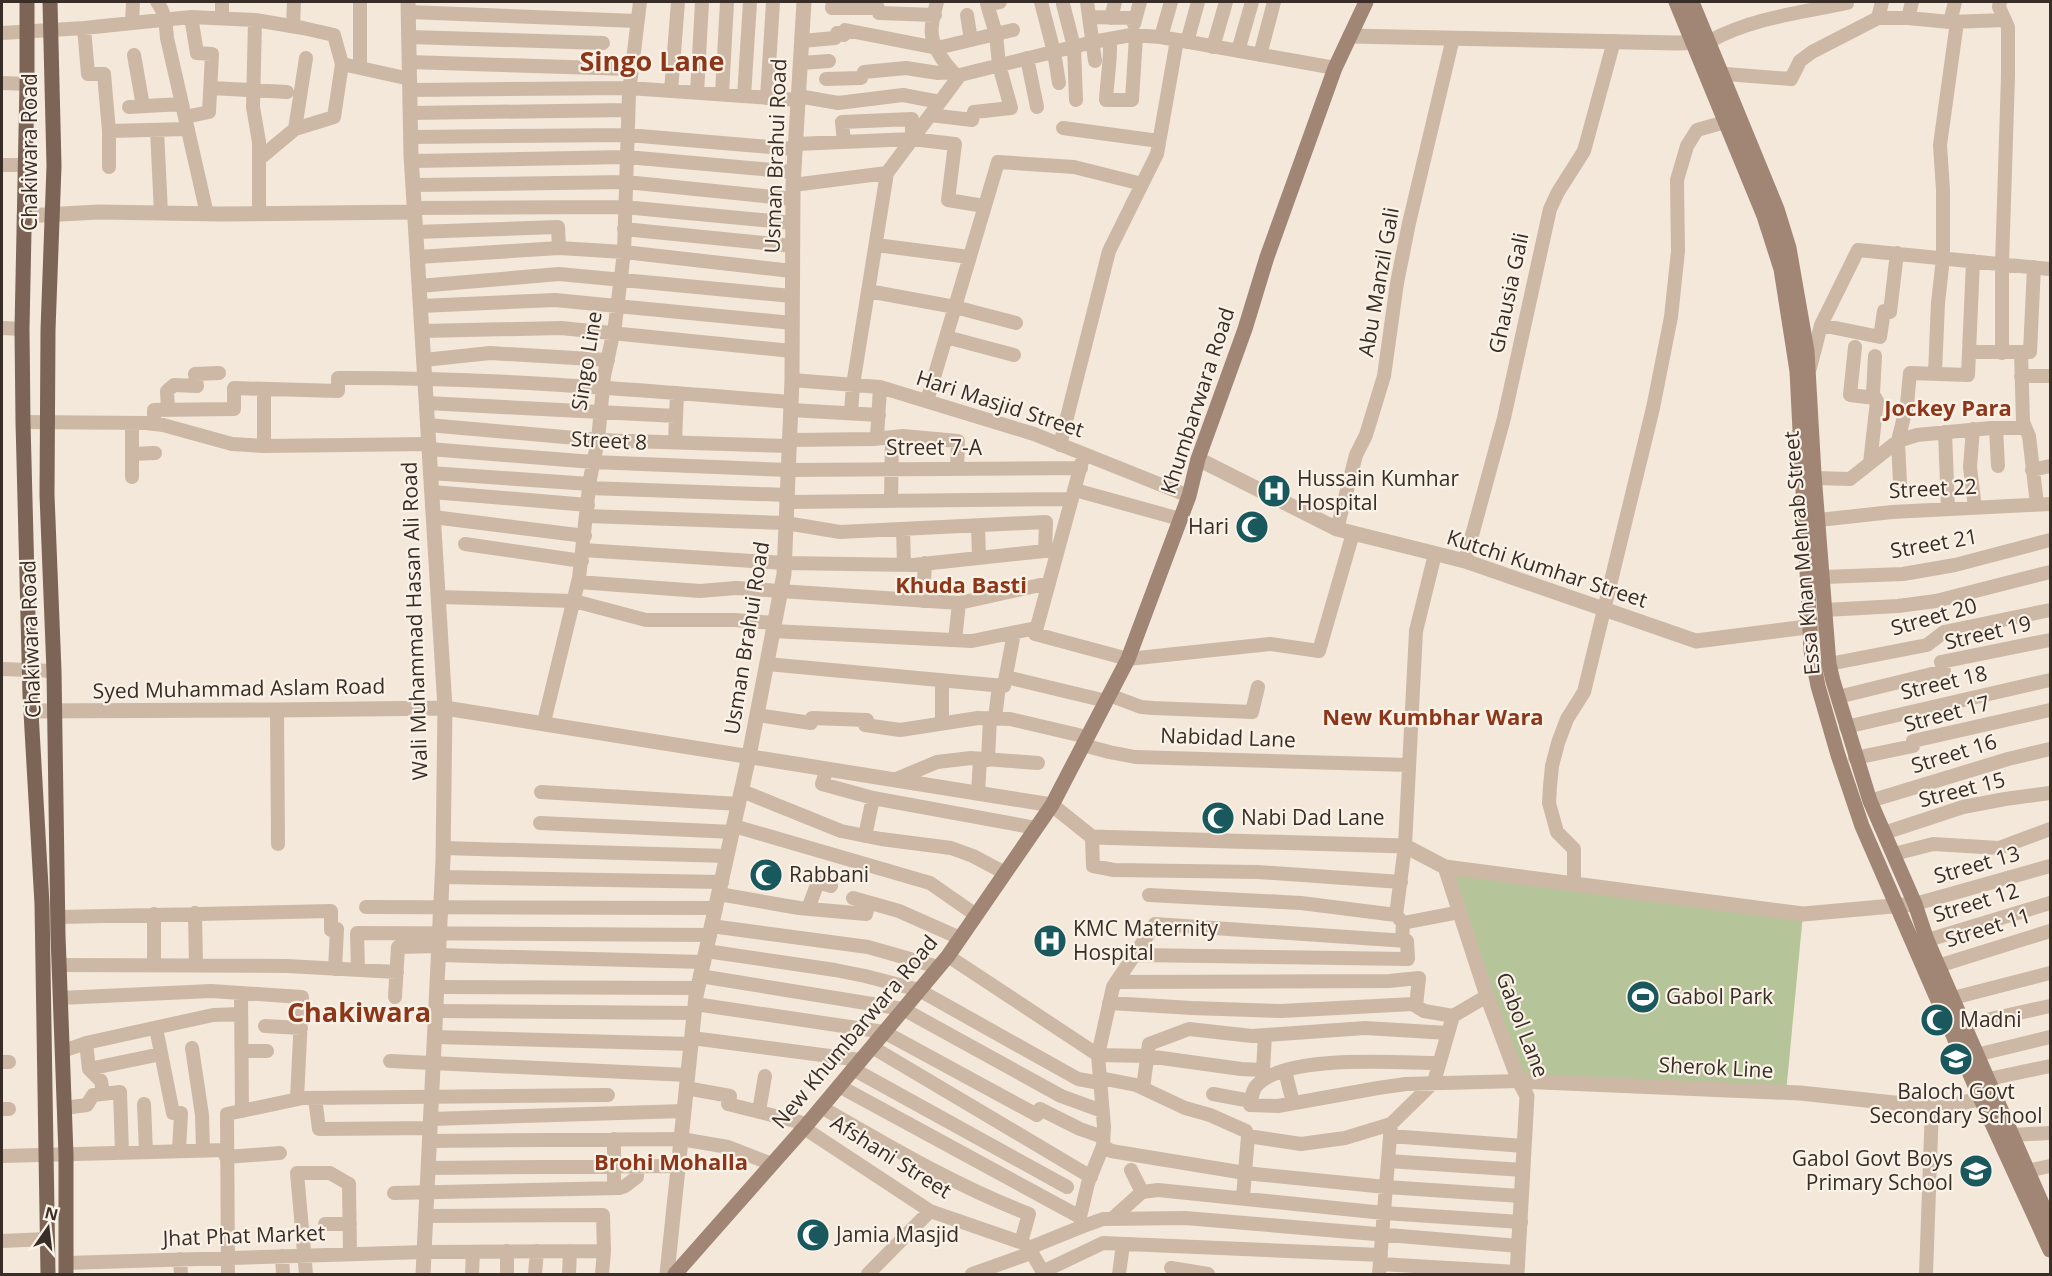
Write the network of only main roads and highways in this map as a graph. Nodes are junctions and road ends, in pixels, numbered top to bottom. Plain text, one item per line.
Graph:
1 (27, 2) edge
2 (50, 2) edge
3 (1366, 2) edge
4 (1676, 2) edge
5 (1692, 2) edge
6 (1803, 374) junction
7 (1052, 805) joint
8 (1920, 942) junction
9 (1980, 1081) junction
10 (1988, 1096) junction
11 (2047, 1206) edge
12 (2050, 1222) edge
13 (2048, 1241) edge
14 (66, 1269) edge
15 (48, 1275) edge
16 (675, 1275) edge

1 - 15 main road, Chakiwara Road
2 - 14 main road, Chakiwara Road
3 - 7 main road, Khumbarwara Road
4 - 6 main road, Essa Khan Mehrab Street
5 - 6 main road, Essa Khan Mehrab Street
6 - 8 main road, Essa Khan Mehrab Street
6 - 8 main road, Essa Khan Mehrab Street
7 - 16 main road, New Khumbarwara Road
8 - 9 main road, Essa Khan Mehrab Street
8 - 9 main road, Essa Khan Mehrab Street
9 - 10 main road, Essa Khan Mehrab Street
10 - 11 main road, Essa Khan Mehrab Street
10 - 13 main road, Essa Khan Mehrab Street
11 - 12 main road, Essa Khan Mehrab Street

